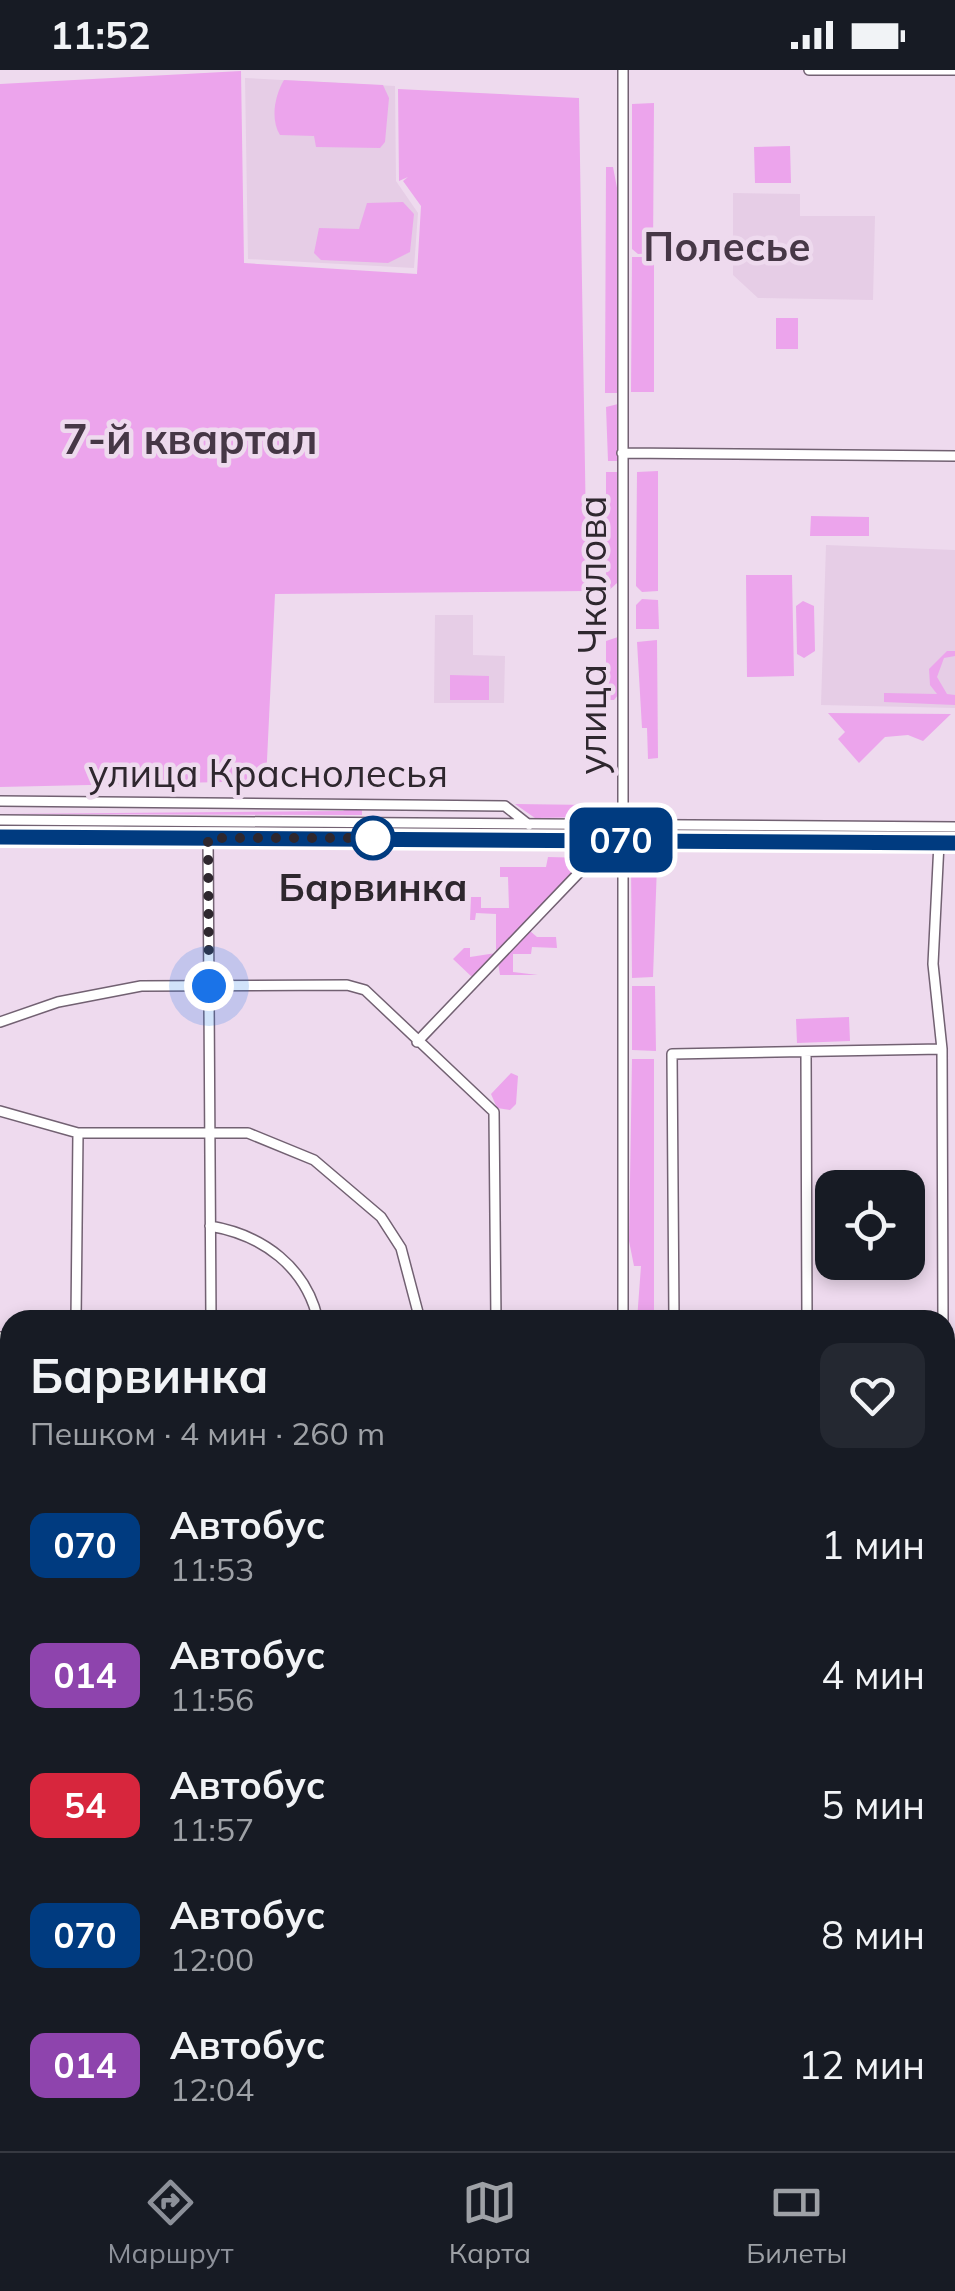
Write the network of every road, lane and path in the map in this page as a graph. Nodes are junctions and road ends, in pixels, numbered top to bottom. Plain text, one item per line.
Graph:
1 (622, 70) edge
2 (808, 70) edge
3 (955, 70) edge
4 (622, 454) junction
5 (955, 456) edge
6 (0, 801) edge
7 (0, 820) edge
8 (622, 824) junction
9 (529, 825) junction
10 (955, 827) edge
11 (0, 836) edge
12 (208, 838) junction
13 (622, 840) junction
14 (939, 843) junction
15 (955, 843) edge
16 (594, 857) dead end
17 (209, 986) junction
18 (0, 1022) edge
19 (417, 1043) junction
20 (942, 1049) junction
21 (806, 1053) junction
22 (0, 1111) edge
23 (209, 1130) junction
24 (78, 1132) junction
25 (210, 1226) junction
26 (76, 1310) edge
27 (211, 1310) edge
28 (314, 1310) edge
29 (417, 1310) edge
30 (496, 1310) edge
31 (624, 1310) edge
32 (674, 1310) edge
33 (807, 1310) edge
34 (943, 1310) edge

1 - 4 street, улица Чкалова
2 - 3 street
4 - 5 street
4 - 8 street, улица Чкалова
6 - 9 street, улица Краснолесья
7 - 9 street, улица Краснолесья
8 - 9 street, улица Краснолесья
8 - 10 street, улица Краснолесья
8 - 13 street, улица Чкалова
11 - 12 street, улица Краснолесья
12 - 13 street, улица Краснолесья
12 - 17 street
13 - 14 street, улица Краснолесья
13 - 31 street, улица Чкалова
14 - 15 street, улица Краснолесья
14 - 20 street
16 - 19 street
17 - 18 street
17 - 19 street
17 - 23 street
19 - 30 street
20 - 21 street
20 - 34 street
21 - 32 street
21 - 33 street
22 - 24 street
23 - 24 street
23 - 25 street
23 - 29 street
24 - 26 street
25 - 27 street
25 - 28 street

